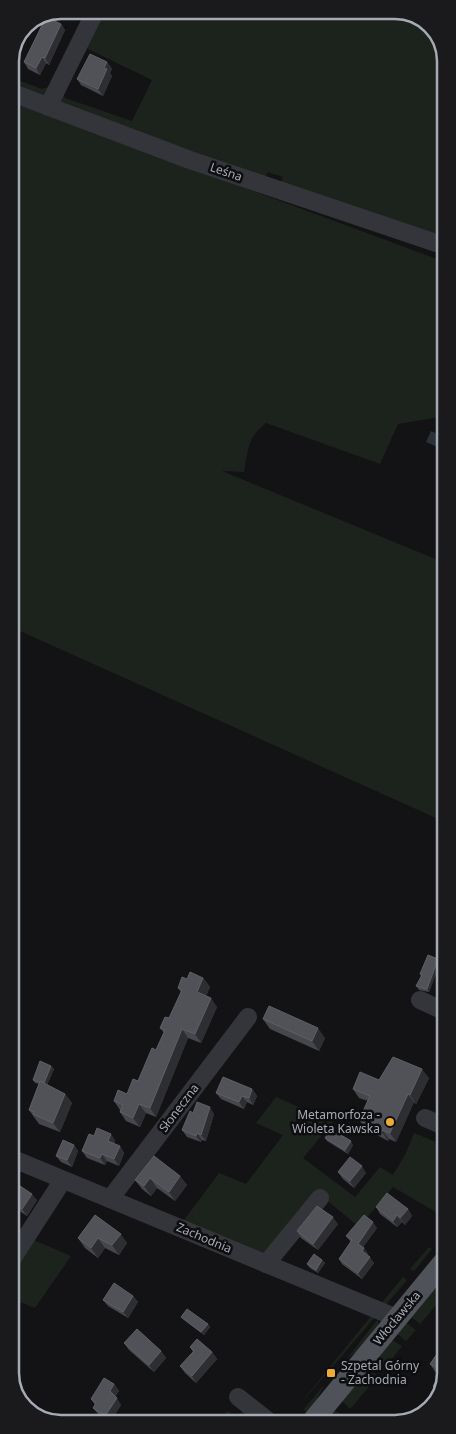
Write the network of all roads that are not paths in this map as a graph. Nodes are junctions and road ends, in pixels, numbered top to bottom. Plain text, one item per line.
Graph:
1 (92, 19) edge
2 (19, 96) edge
3 (48, 107) junction
4 (437, 243) edge
5 (420, 1000) dead end
6 (437, 1008) edge
7 (248, 1016) dead end
8 (425, 1118) dead end
9 (437, 1123) edge
10 (19, 1161) edge
11 (63, 1180) junction
12 (320, 1198) dead end
13 (110, 1199) junction
14 (19, 1248) edge
15 (266, 1264) junction
16 (437, 1270) edge
17 (397, 1318) junction
18 (238, 1397) dead end
19 (261, 1415) edge
20 (318, 1415) edge

1 - 3 street
2 - 3 street, Leśna
3 - 4 street, Leśna
5 - 6 street
7 - 13 street, Słoneczna
8 - 9 street
10 - 11 street, Zachodnia
11 - 13 street, Zachodnia
11 - 14 street
12 - 15 street
13 - 15 street, Zachodnia
15 - 17 street, Zachodnia
16 - 17 main road, Włocławska
17 - 20 main road, Włocławska
18 - 19 street

